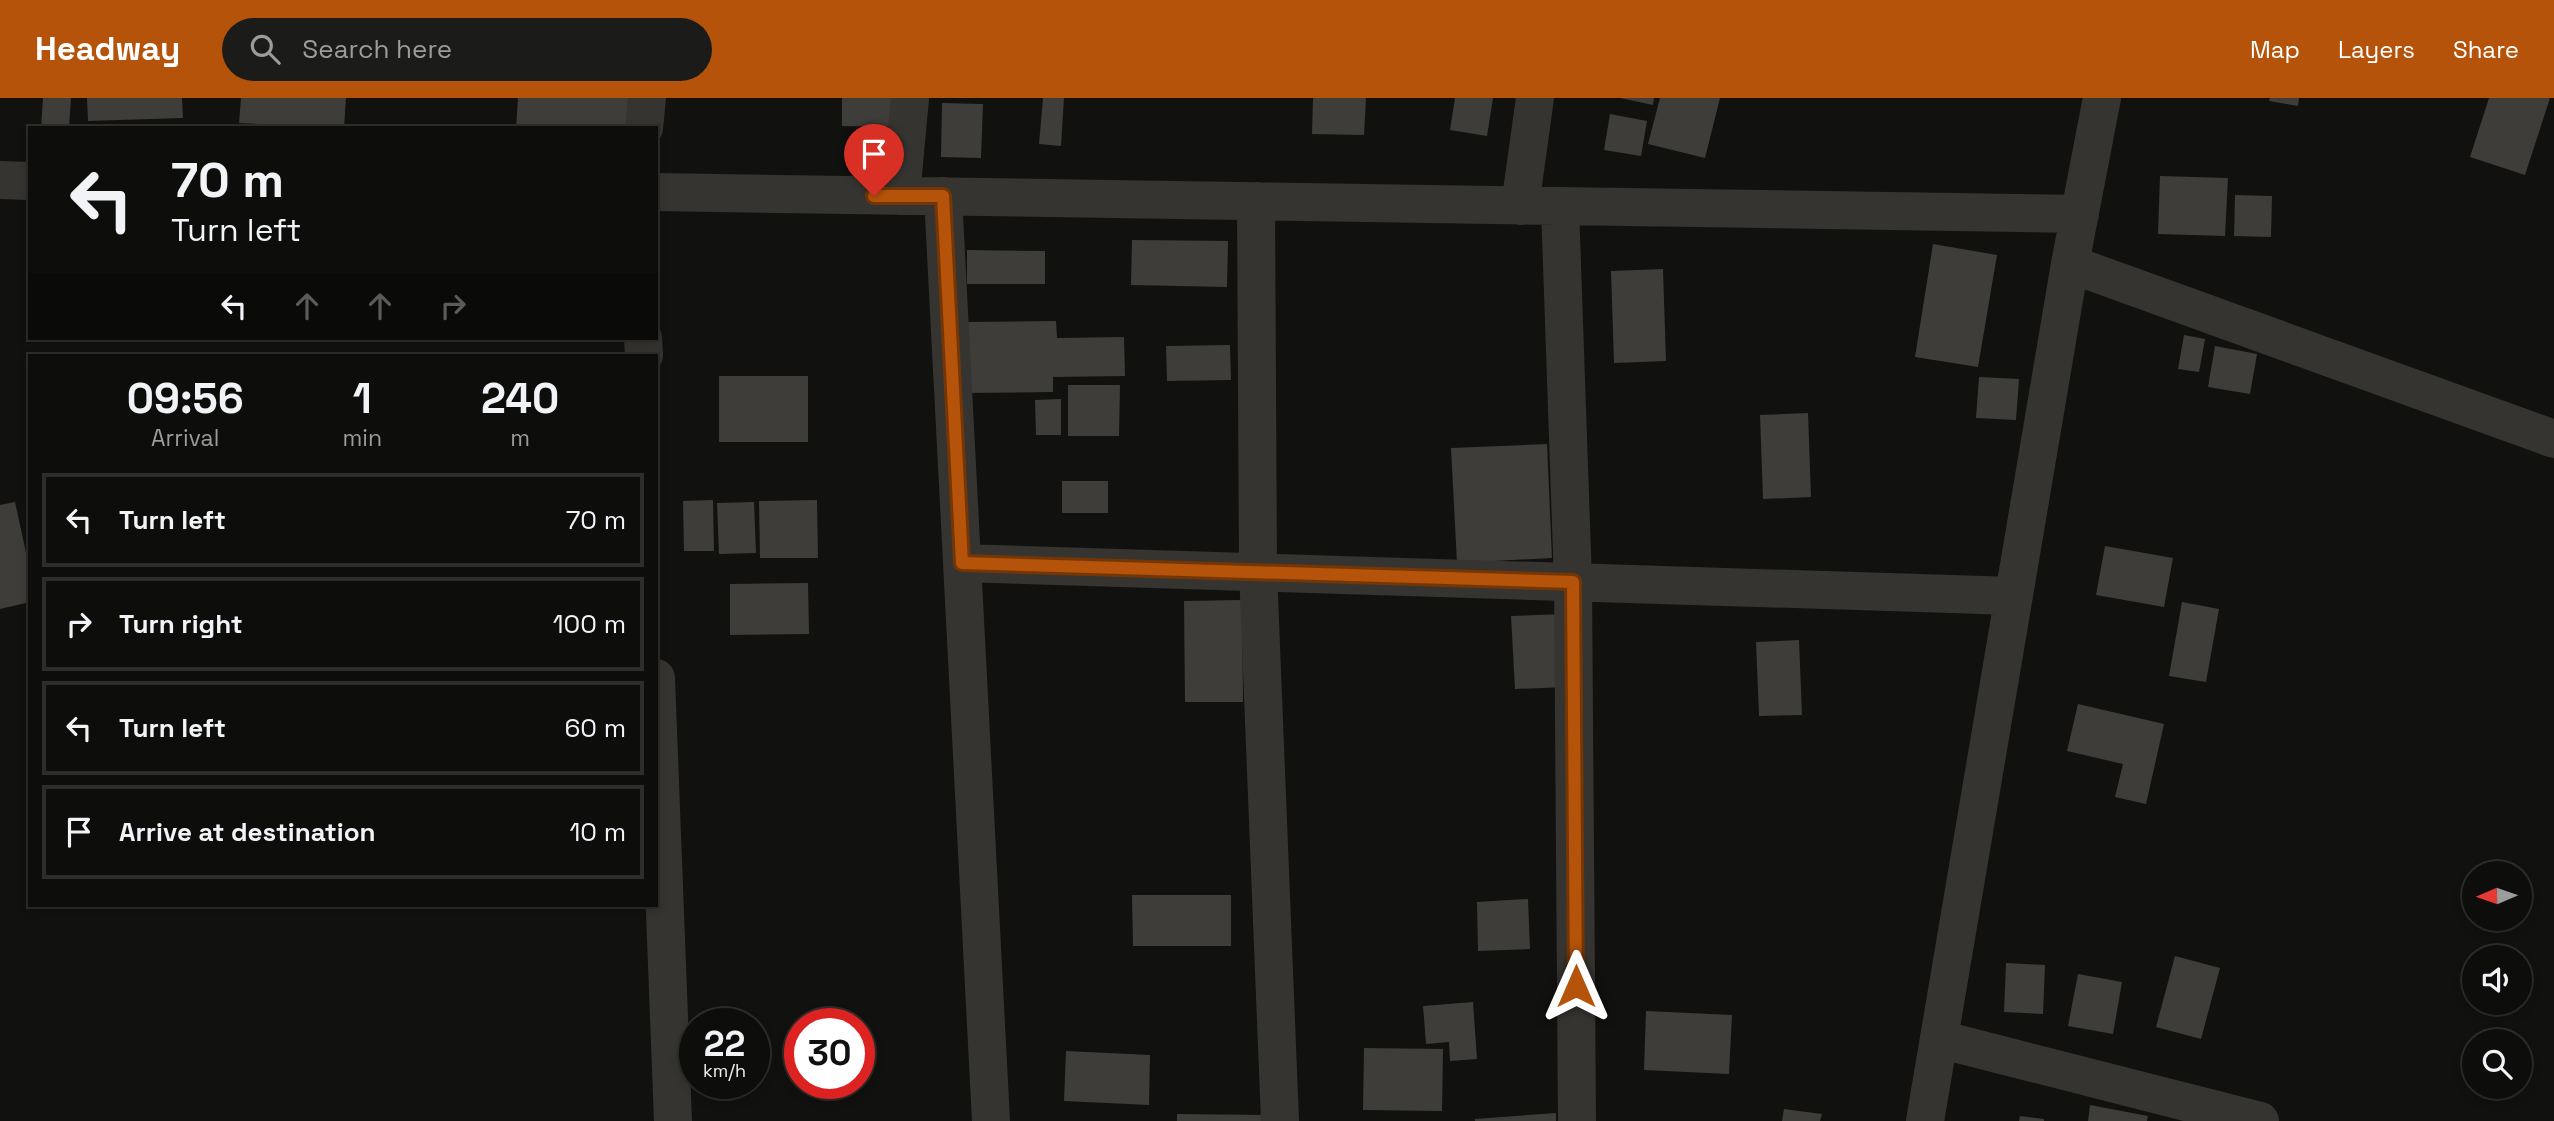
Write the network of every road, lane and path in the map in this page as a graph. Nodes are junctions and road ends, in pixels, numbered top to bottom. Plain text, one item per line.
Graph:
1 (647, 98) edge
2 (910, 98) edge
3 (1535, 98) edge
4 (2102, 98) edge
5 (644, 126) edge
6 (0, 180) edge
7 (28, 181) edge
8 (658, 192) edge
9 (901, 196) junction
10 (943, 196) junction
11 (1256, 201) junction
12 (1520, 206) junction
13 (1560, 206) junction
14 (2080, 214) junction
15 (2070, 264) junction
16 (2554, 439) edge
17 (962, 563) junction
18 (1258, 571) junction
19 (1573, 582) junction
20 (2014, 596) junction
21 (658, 730) edge
22 (1939, 1039) junction
23 (673, 1121) edge
24 (991, 1121) edge
25 (1280, 1121) edge
26 (1577, 1121) edge
27 (1926, 1121) edge
28 (2260, 1121) edge

1 - 5 street
2 - 9 street
3 - 12 street
4 - 14 street
6 - 7 street
8 - 9 street
9 - 10 street
10 - 11 street
10 - 17 street
11 - 12 street
11 - 18 street
12 - 13 street
13 - 14 street
13 - 19 street
14 - 15 street
15 - 16 street
15 - 20 street
17 - 18 street
17 - 24 street
18 - 19 street
18 - 25 street
19 - 20 street
19 - 26 street
20 - 22 street
21 - 23 street
22 - 27 street
22 - 28 street

